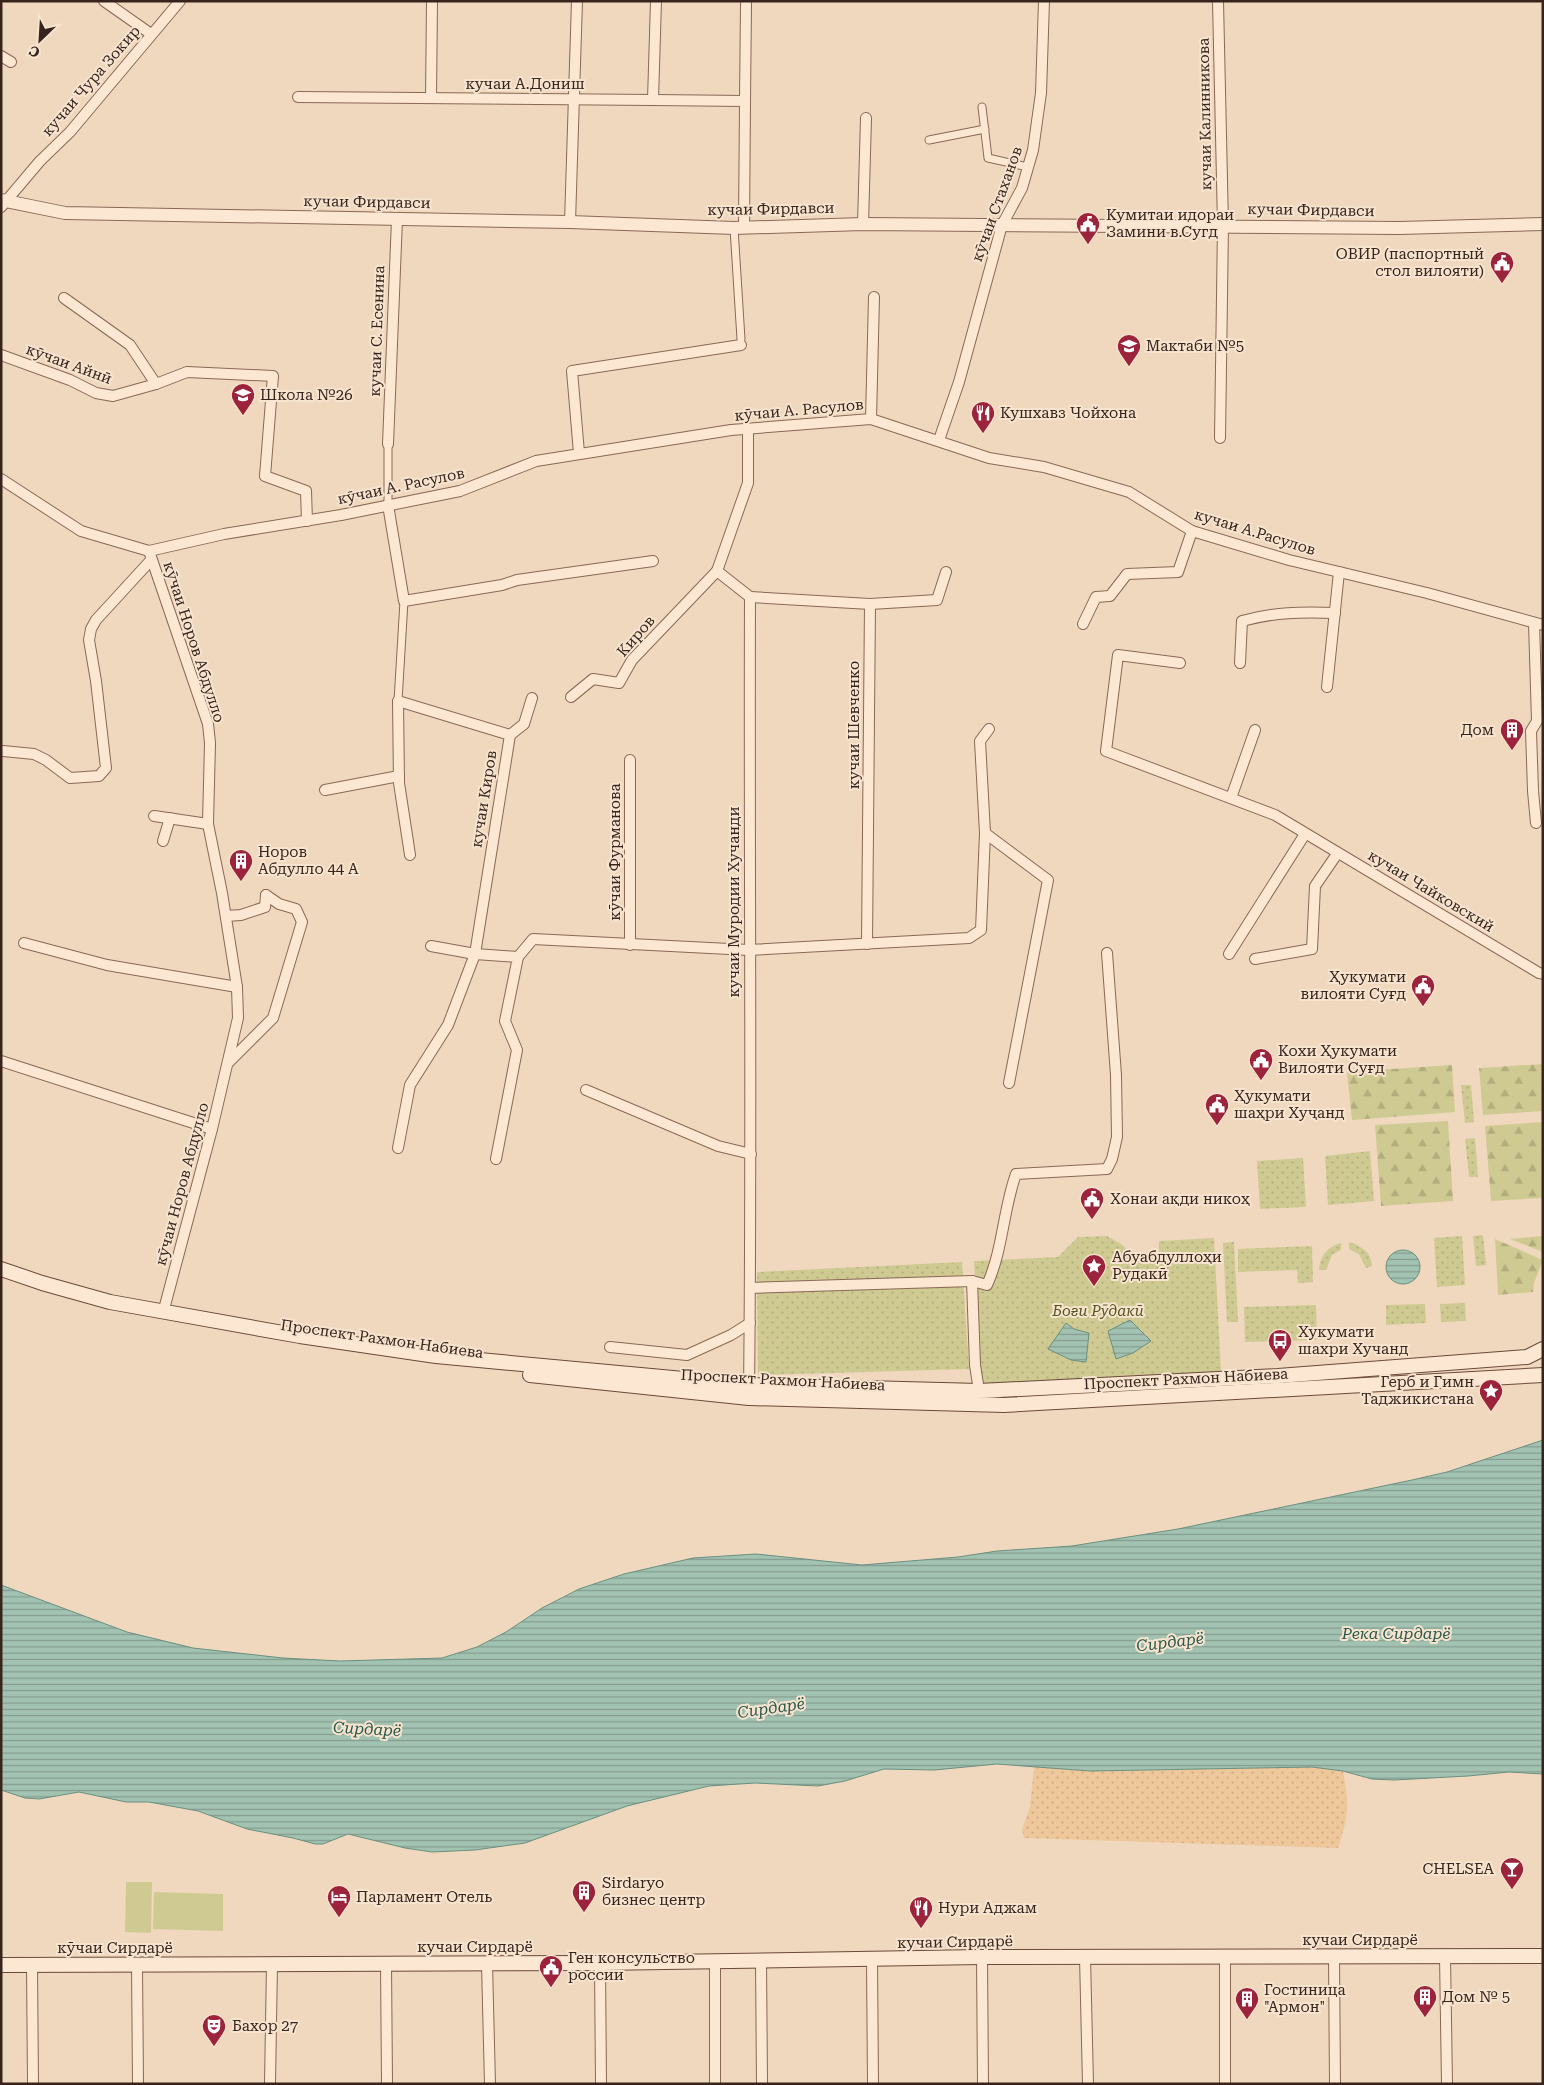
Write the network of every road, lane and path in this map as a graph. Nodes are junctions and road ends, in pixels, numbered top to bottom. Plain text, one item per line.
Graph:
1 (104, 1) edge
2 (180, 1) edge
3 (432, 1) edge
4 (576, 1) edge
5 (656, 1) edge
6 (1044, 1) edge
7 (1218, 1) edge
8 (747, 3) edge
9 (150, 34) junction
10 (1, 56) edge
11 (11, 62) dead end
12 (298, 97) dead end
13 (431, 98) junction
14 (575, 99) junction
15 (653, 100) junction
16 (745, 101) junction
17 (982, 107) dead end
18 (866, 118) dead end
19 (985, 129) junction
20 (929, 140) dead end
21 (1028, 167) junction
22 (2, 203) edge
23 (397, 220) junction
24 (570, 222) junction
25 (863, 224) junction
26 (1543, 224) edge
27 (1002, 225) junction
28 (1223, 225) junction
29 (739, 228) junction
30 (874, 297) dead end
31 (64, 298) dead end
32 (741, 342) joint
33 (1, 355) edge
34 (156, 384) junction
35 (871, 419) junction
36 (748, 429) junction
37 (1220, 438) dead end
38 (938, 440) junction
39 (388, 444) joint
40 (579, 454) junction
41 (1, 479) edge
42 (388, 505) junction
43 (307, 521) junction
44 (1192, 531) junction
45 (150, 556) junction
46 (653, 561) dead end
47 (717, 571) junction
48 (946, 572) dead end
49 (1339, 572) junction
50 (750, 597) junction
51 (404, 601) junction
52 (870, 604) junction
53 (1335, 613) junction
54 (1083, 624) dead end
55 (1538, 624) edge
56 (1180, 664) dead end
57 (1240, 664) dead end
58 (1327, 687) dead end
59 (570, 697) dead end
60 (532, 698) dead end
61 (398, 701) junction
62 (989, 729) dead end
63 (1255, 730) dead end
64 (510, 735) junction
65 (3, 751) dead end
66 (630, 760) dead end
67 (399, 776) junction
68 (325, 790) dead end
69 (1231, 798) junction
70 (154, 816) dead end
71 (170, 818) junction
72 (1536, 823) dead end
73 (208, 824) junction
74 (985, 833) junction
75 (1305, 834) junction
76 (163, 841) dead end
77 (1337, 854) junction
78 (410, 855) dead end
79 (226, 916) junction
80 (24, 943) dead end
81 (867, 944) junction
82 (630, 945) junction
83 (431, 946) dead end
84 (749, 950) junction
85 (1107, 953) dead end
86 (475, 954) junction
87 (1229, 954) dead end
88 (518, 957) junction
89 (1255, 959) dead end
90 (1543, 974) edge
91 (237, 987) junction
92 (1, 1061) edge
93 (228, 1062) junction
94 (1009, 1083) dead end
95 (586, 1090) dead end
96 (212, 1129) junction
97 (398, 1148) dead end
98 (751, 1154) junction
99 (496, 1159) dead end
100 (1, 1270) edge
101 (1, 1278) edge
102 (972, 1282) junction
103 (750, 1288) junction
104 (163, 1313) junction
105 (750, 1323) junction
106 (610, 1347) dead end
107 (1543, 1349) edge
108 (1543, 1375) edge
109 (749, 1391) junction
110 (978, 1391) junction
111 (1225, 1956) junction
112 (1445, 1956) junction
113 (1543, 1956) edge
114 (982, 1957) junction
115 (1085, 1957) junction
116 (1334, 1957) junction
117 (872, 1959) junction
118 (715, 1960) junction
119 (761, 1960) junction
120 (386, 1963) junction
121 (600, 1963) junction
122 (32, 1964) junction
123 (272, 1964) junction
124 (488, 1964) junction
125 (1, 1965) edge
126 (137, 1965) junction
127 (33, 2084) edge
128 (138, 2084) edge
129 (270, 2084) edge
130 (387, 2084) edge
131 (490, 2084) edge
132 (601, 2084) edge
133 (715, 2084) edge
134 (762, 2084) edge
135 (873, 2084) edge
136 (984, 2084) edge
137 (1088, 2084) edge
138 (1225, 2084) edge
139 (1334, 2084) edge
140 (1446, 2084) edge

1 - 9 street
2 - 9 street, кучаи Чура Зокир
3 - 13 street
4 - 14 street
5 - 15 street
6 - 21 street, кӯчаи Стаханов
7 - 28 street, кучаи Калинникова
8 - 16 street
9 - 22 street, кучаи Чура Зокир
10 - 11 street
12 - 13 street, кучаи А.Дониш
13 - 14 street, кучаи А.Дониш
14 - 15 street, кучаи А.Дониш
14 - 24 street
15 - 16 street, кучаи А.Дониш
16 - 29 street
17 - 19 street
18 - 25 street
19 - 20 street
19 - 21 street
21 - 27 street, кӯчаи Стаханов
22 - 23 street, кучаи Фирдавси
23 - 24 street, кучаи Фирдавси
23 - 39 street, кучаи С. Есенина
24 - 29 street, кучаи Фирдавси
25 - 27 street, кучаи Фирдавси
25 - 29 street, кучаи Фирдавси
26 - 28 street, кучаи Фирдавси
27 - 28 street, кучаи Фирдавси
27 - 38 street, кӯчаи Стаханов
28 - 37 street, кучаи Калинникова
29 - 32 street
30 - 35 street
31 - 34 street
32 - 40 street
33 - 34 street, кӯчаи Айнӣ
34 - 43 street, кӯчаи Айнӣ
35 - 36 street, кӯчаи А. Расулов
35 - 38 street, кӯчаи А. Расулов
36 - 40 street, кӯчаи А. Расулов
36 - 47 street
38 - 44 street, кучаи А.Расулов
39 - 42 street
40 - 42 street, кӯчаи А. Расулов
41 - 45 street, кӯчаи А. Расулов
42 - 43 street, кӯчаи А. Расулов
42 - 51 street
43 - 45 street, кӯчаи А. Расулов
44 - 49 street, кучаи А.Расулов
44 - 54 street
45 - 65 street, кӯчаи Норов Абдулло
45 - 73 street, кӯчаи Норов Абдулло
46 - 51 street
47 - 50 street
47 - 59 street, Киров
48 - 52 street
49 - 53 street
49 - 55 street, кучаи А.Расулов
50 - 52 street
50 - 84 street, кучаи Муродии Хучанди
51 - 61 street
52 - 81 street, кучаи Шевченко
53 - 57 street
53 - 58 street
55 - 72 street
56 - 69 street, кучаи Чайковский
60 - 64 street
61 - 64 street, кучаи Киров
61 - 67 street
62 - 74 street
63 - 69 street
64 - 86 street, кучаи Киров
66 - 82 street, кӯчаи Фурманова
67 - 68 street
67 - 78 street
69 - 75 street, кучаи Чайковский
70 - 71 street
71 - 73 street
71 - 76 street
73 - 79 street, кӯчаи Норов Абдулло
74 - 81 street
74 - 94 street
75 - 77 street, кучаи Чайковский
75 - 87 street
77 - 89 street
77 - 90 street, кучаи Чайковский
79 - 91 street, кӯчаи Норов Абдулло
79 - 93 street
80 - 91 street
81 - 84 street
82 - 84 street
82 - 88 street
83 - 86 street
84 - 98 street, кучаи Муродии Хучанди
85 - 102 street
86 - 88 street
86 - 97 street, кучаи Киров
88 - 99 street
91 - 93 street, кӯчаи Норов Абдулло
92 - 96 street
93 - 96 street, кӯчаи Норов Абдулло
95 - 98 street
96 - 104 street, кӯчаи Норов Абдулло
98 - 103 street, кучаи Муродии Хучанди
100 - 104 main road, Проспект Рахмон Набиева
101 - 109 main road, Проспект Рахмон Набиева
102 - 103 street
102 - 110 street
103 - 105 street, кучаи Муродии Хучанди
104 - 109 main road, Проспект Рахмон Набиева
105 - 106 street
105 - 109 street, кучаи Муродии Хучанди
107 - 110 main road, Проспект Рахмон Набиева
108 - 109 main road, Проспект Рахмон Набиева
109 - 110 main road, Проспект Рахмон Набиева
111 - 115 main road, кучаи Сирдарё
111 - 116 main road, кучаи Сирдарё
111 - 138 street
112 - 113 main road, кучаи Сирдарё
112 - 116 main road, кучаи Сирдарё
112 - 140 street
114 - 115 main road, кучаи Сирдарё
114 - 117 main road, кучаи Сирдарё
114 - 136 street
115 - 137 street
116 - 139 street
117 - 119 main road, кучаи Сирдарё
117 - 135 street
118 - 119 main road, кучаи Сирдарё
118 - 121 main road, кучаи Сирдарё
118 - 133 street
119 - 134 street
120 - 123 main road, кучаи Сирдарё
120 - 124 main road, кучаи Сирдарё
120 - 130 street
121 - 124 main road, кучаи Сирдарё
121 - 132 street
122 - 125 main road, кӯчаи Сирдарё
122 - 126 main road, кӯчаи Сирдарё
122 - 127 street
123 - 126 main road, кӯчаи Сирдарё
123 - 129 street
124 - 131 street
126 - 128 street

